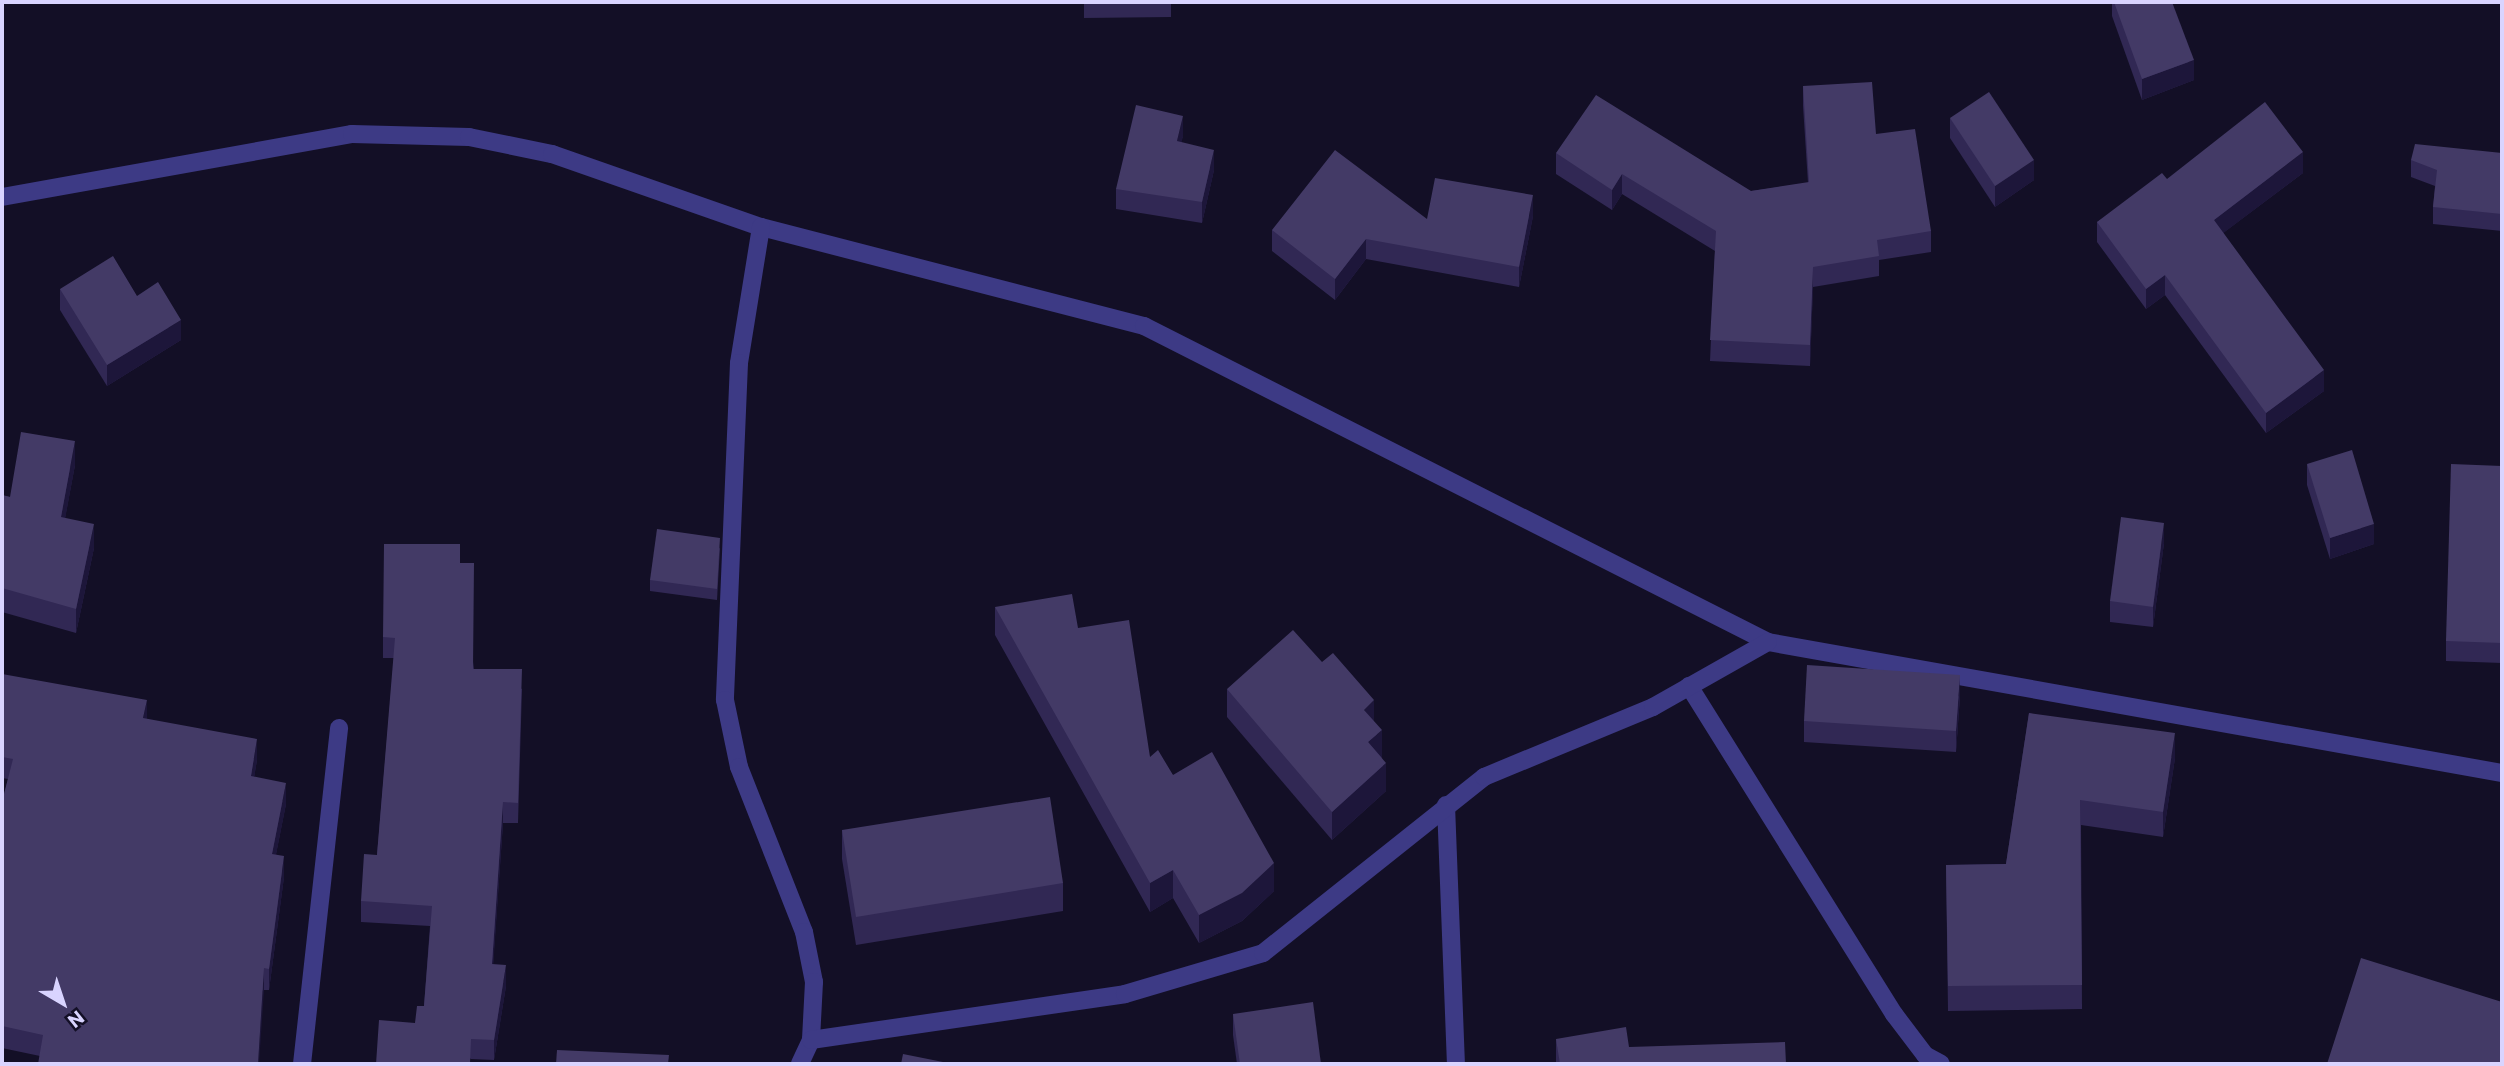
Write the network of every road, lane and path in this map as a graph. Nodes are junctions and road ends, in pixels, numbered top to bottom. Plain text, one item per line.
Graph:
1 (2, 197) edge
2 (761, 227) junction
3 (1768, 642) junction
4 (1689, 686) junction
5 (339, 728) dead end
6 (2502, 773) edge
7 (1446, 804) junction
8 (811, 1040) junction
9 (302, 1064) edge
10 (800, 1064) edge
11 (1456, 1064) edge
12 (1941, 1064) edge

1 - 2 street
2 - 3 street
2 - 8 street
3 - 4 street
3 - 6 street
4 - 7 street
4 - 12 street
5 - 9 street
7 - 8 street
7 - 11 street
8 - 10 street

